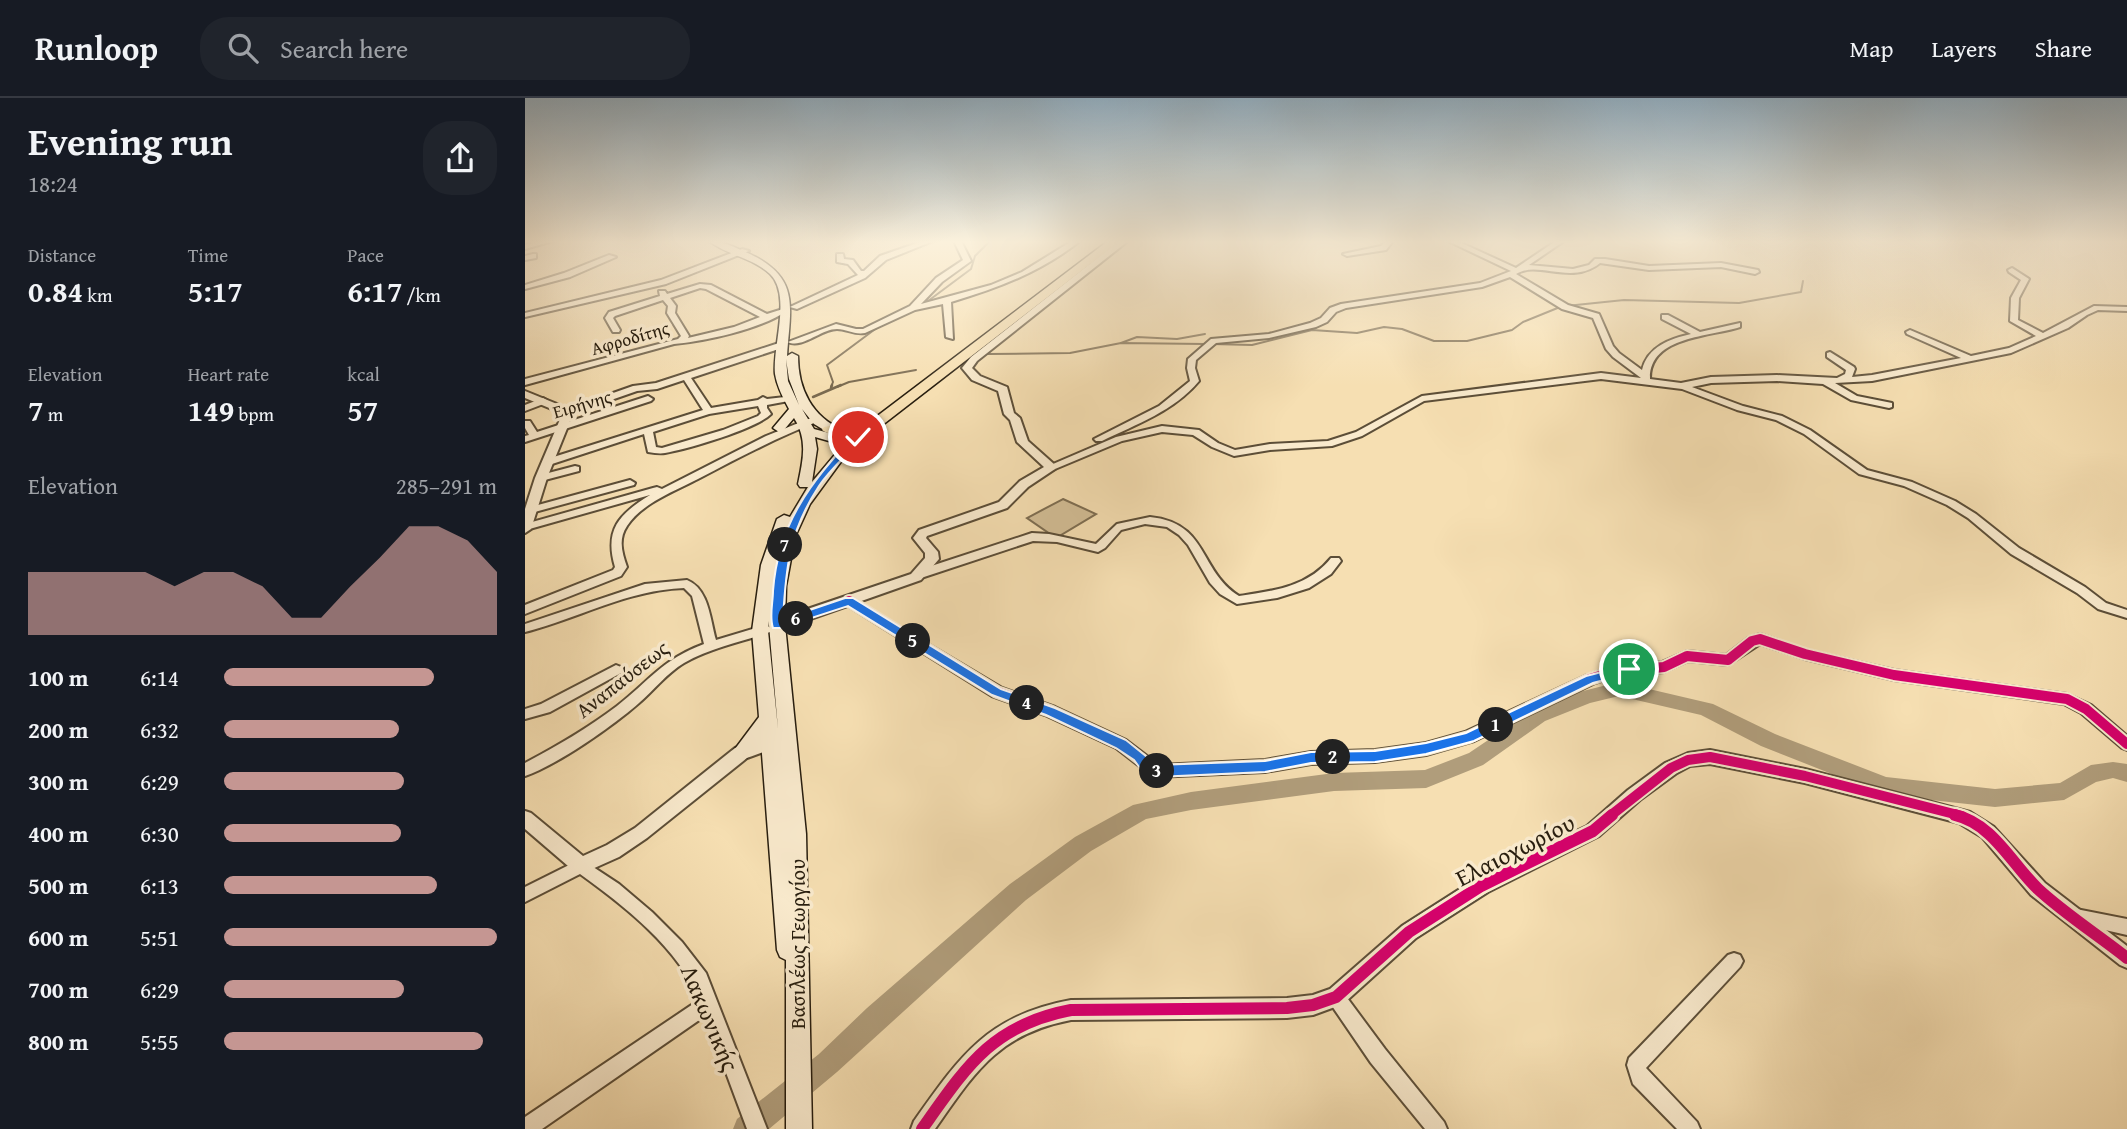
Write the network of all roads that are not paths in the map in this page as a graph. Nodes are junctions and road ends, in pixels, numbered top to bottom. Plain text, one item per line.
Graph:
1 (634, 289) edge
2 (660, 289) edge
3 (694, 289) edge
4 (712, 289) edge
5 (793, 289) edge
6 (832, 289) edge
7 (933, 289) edge
8 (981, 289) edge
9 (1040, 289) edge
10 (1051, 289) edge
11 (1063, 289) edge
12 (1449, 289) edge
13 (1541, 289) edge
14 (2020, 289) edge
15 (665, 297) junction
16 (947, 301) junction
17 (1564, 306) joint
18 (913, 308) junction
19 (789, 309) junction
20 (2127, 309) edge
21 (525, 315) edge
22 (767, 317) junction
23 (1665, 317) dead end
24 (1737, 325) dead end
25 (616, 330) dead end
26 (1910, 332) dead end
27 (1699, 335) junction
28 (2042, 336) junction
29 (950, 337) dead end
30 (682, 341) junction
31 (787, 344) junction
32 (1830, 355) dead end
33 (1969, 358) junction
34 (686, 376) junction
35 (1646, 379) junction
36 (1839, 380) junction
37 (1825, 381) junction
38 (525, 382) edge
39 (1681, 386) junction
40 (525, 394) edge
41 (610, 397) junction
42 (648, 400) dead end
43 (763, 400) junction
44 (543, 401) junction
45 (1889, 405) dead end
46 (525, 408) edge
47 (620, 409) junction
48 (708, 411) junction
49 (565, 414) junction
50 (869, 417) junction
51 (804, 418) junction
52 (527, 423) edge
53 (562, 427) junction
54 (647, 429) junction
55 (782, 429) junction
56 (829, 430) junction
57 (530, 437) edge
58 (849, 440) junction
59 (548, 462) junction
60 (1051, 467) junction
61 (575, 469) dead end
62 (541, 478) junction
63 (630, 483) dead end
64 (805, 484) junction
65 (675, 487) junction
66 (530, 494) edge
67 (529, 509) edge
68 (525, 528) edge
69 (1335, 561) dead end
70 (921, 574) junction
71 (849, 601) junction
72 (525, 610) edge
73 (2127, 614) edge
74 (525, 628) edge
75 (768, 628) junction
76 (711, 646) junction
77 (616, 670) dead end
78 (525, 714) edge
79 (766, 721) junction
80 (2127, 744) edge
81 (779, 745) junction
82 (741, 753) junction
83 (525, 770) edge
84 (718, 773) junction
85 (525, 818) edge
86 (580, 866) junction
87 (525, 895) edge
88 (2076, 917) junction
89 (2127, 928) edge
90 (2127, 958) edge
91 (1734, 961) dead end
92 (1336, 997) junction
93 (708, 1004) junction
94 (743, 1097) joint
95 (525, 1129) edge
96 (757, 1129) edge
97 (799, 1129) edge
98 (922, 1129) edge
99 (1437, 1129) edge
100 (1690, 1129) edge

1 - 21 street
2 - 15 street
3 - 15 street
4 - 22 street
5 - 19 main road
6 - 19 street, Αφροδίτης
7 - 18 street
8 - 16 street
9 - 50 main road
10 - 58 main road
11 - 60 street
12 - 60 street
13 - 17 street
14 - 28 street
15 - 25 street
15 - 30 street
16 - 18 street
16 - 29 street
17 - 35 street
18 - 31 street
19 - 22 street, Αφροδίτης
19 - 31 main road
20 - 28 street
22 - 30 street, Αφροδίτης
23 - 27 street
24 - 27 street
26 - 33 street
27 - 35 street
28 - 33 street
30 - 38 street, Αφροδίτης
31 - 34 street
31 - 51 main road
31 - 51 main road
32 - 36 street
33 - 36 street
34 - 41 street
34 - 48 street
35 - 39 street
35 - 60 street
36 - 37 street
37 - 39 street
37 - 45 street
39 - 73 street
40 - 44 street
41 - 47 street
41 - 49 street
42 - 47 street, Ειρήνης
43 - 48 street
43 - 51 street
43 - 54 street
44 - 46 street
44 - 49 street
47 - 53 street, Ειρήνης
48 - 54 street
49 - 53 street
50 - 56 main road
50 - 58 main road
51 - 55 main road
51 - 55 main road
51 - 56 main road
51 - 58 main road
51 - 64 main road
52 - 57 street
53 - 57 street, Ειρήνης
53 - 59 street
54 - 59 street
55 - 65 street
56 - 58 main road
58 - 64 main road
58 - 75 main road, Βασιλέως Γεωργίου
59 - 62 street
60 - 70 street
61 - 62 street
62 - 66 street
63 - 67 street
64 - 75 main road, Βασιλέως Γεωργίου
65 - 68 street
65 - 72 street
66 - 67 street
67 - 68 street
69 - 70 street
70 - 71 street, Αναπαύσεως
71 - 75 street, Αναπαύσεως
71 - 80 street
74 - 76 street
75 - 76 street, Αναπαύσεως
75 - 79 main road, Βασιλέως Γεωργίου
75 - 81 main road, Βασιλέως Γεωργίου
76 - 83 street, Αναπαύσεως
77 - 78 street
79 - 81 main road, Βασιλέως Γεωργίου
79 - 82 main road
81 - 82 street
81 - 84 street
81 - 97 main road, Βασιλέως Γεωργίου
82 - 84 street
84 - 86 street
85 - 86 street, Λακωνικής
86 - 87 street
86 - 93 street, Λακωνικής
88 - 89 street
88 - 90 street, Ελαιοχωρίου
88 - 92 street, Ελαιοχωρίου
91 - 100 street
92 - 98 street, Ελαιοχωρίου
92 - 99 street
93 - 94 street, Λακωνικής
93 - 95 street
94 - 96 street, Λακωνικής

